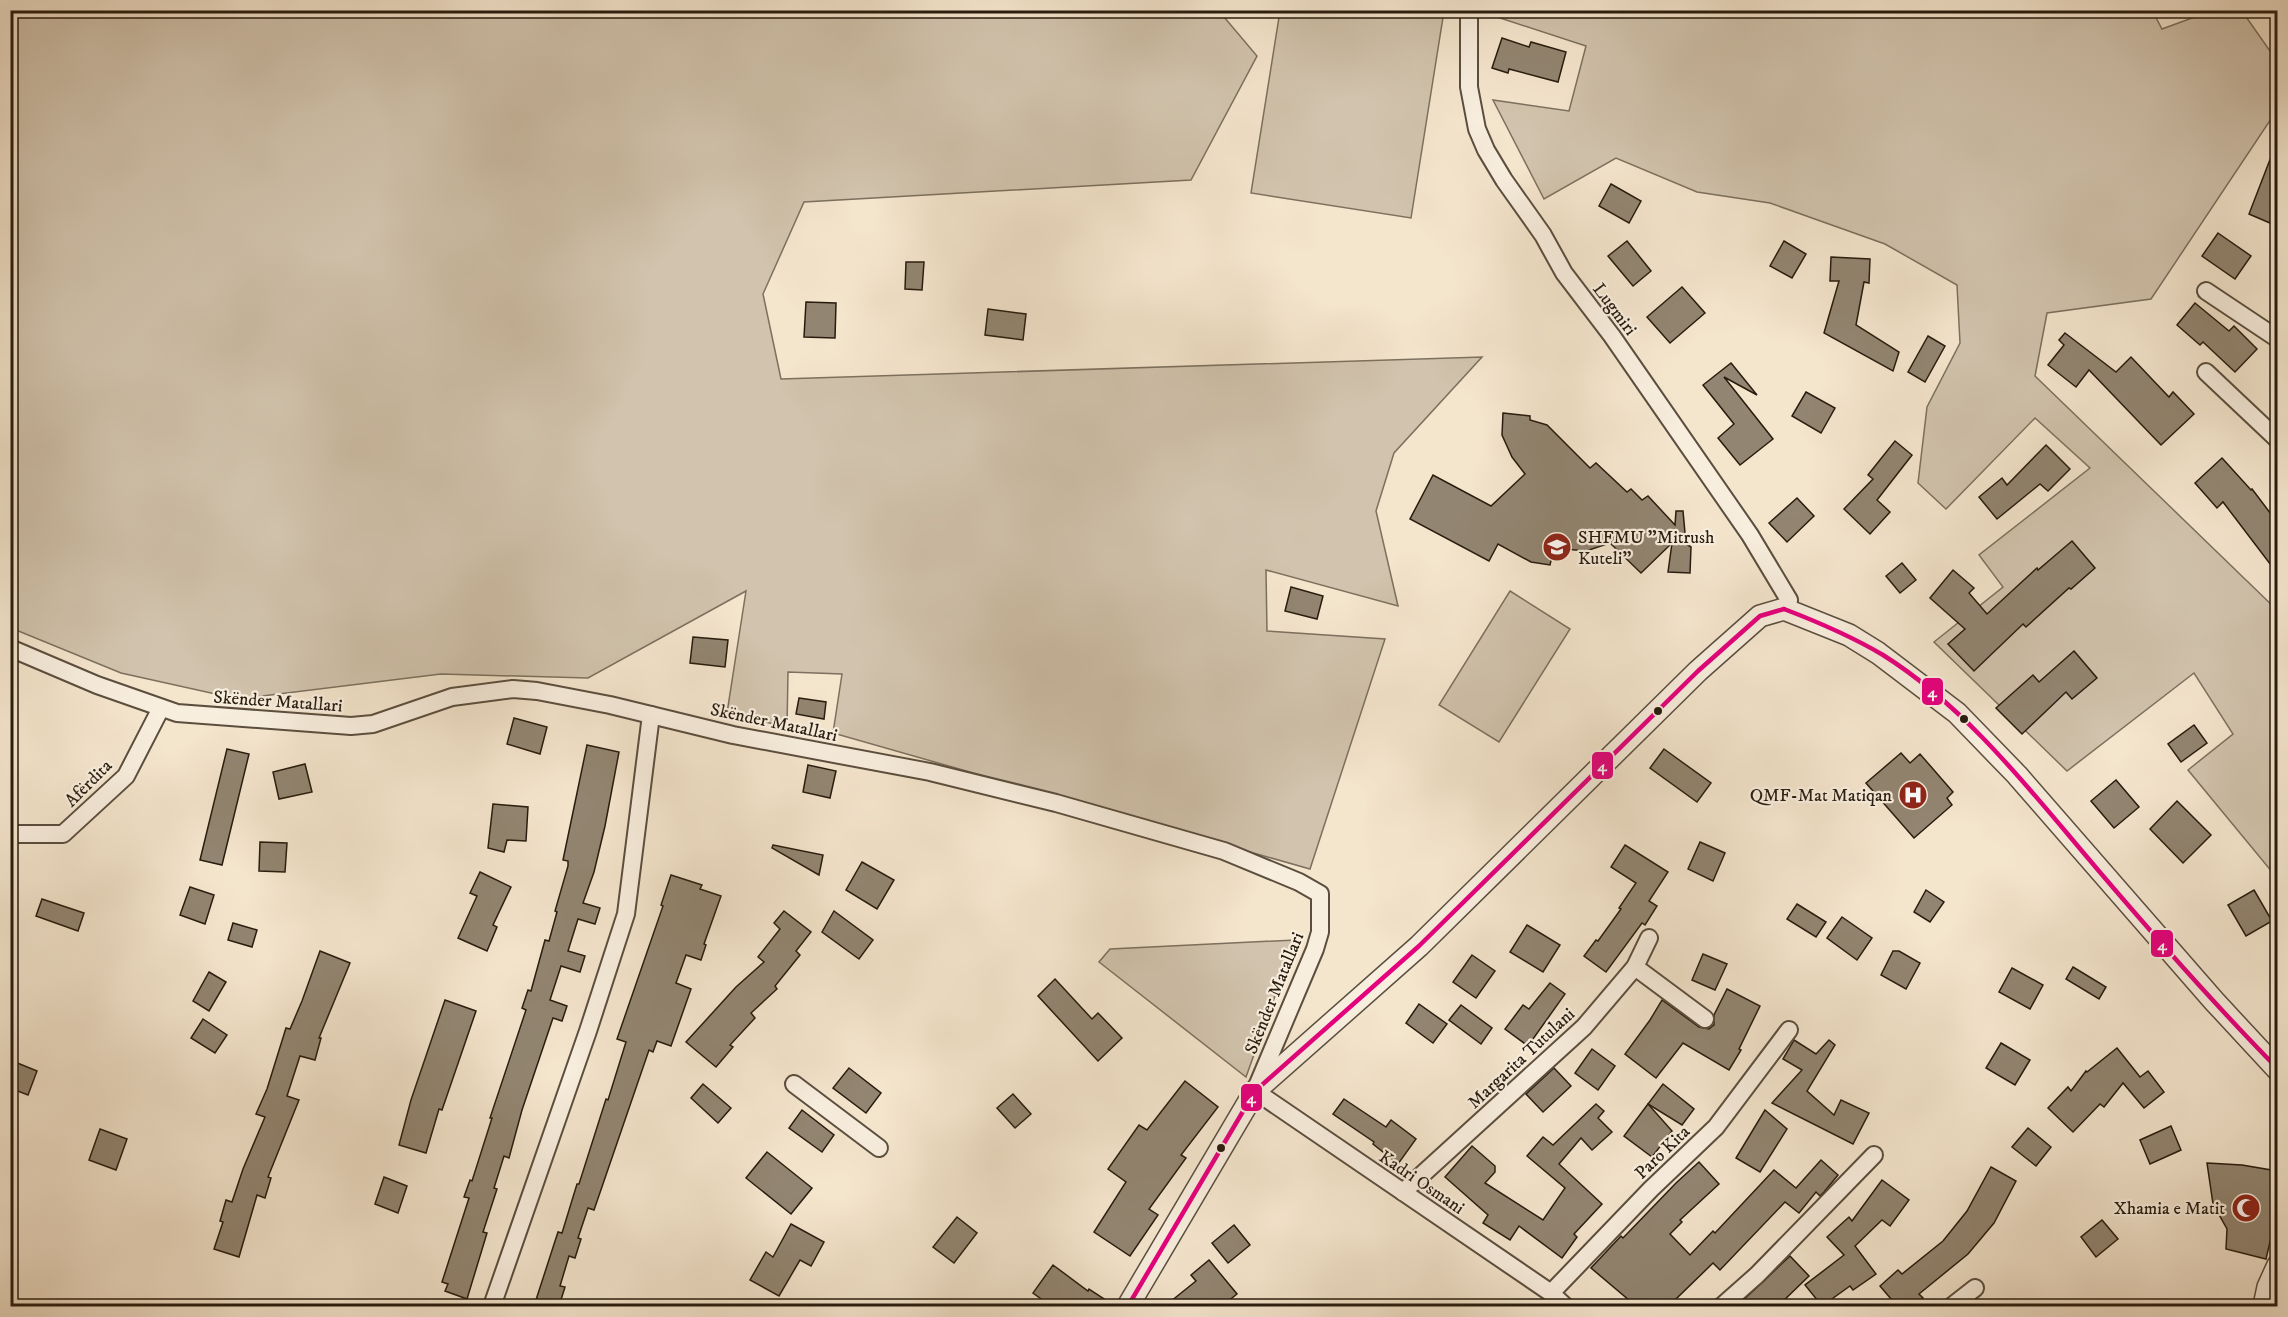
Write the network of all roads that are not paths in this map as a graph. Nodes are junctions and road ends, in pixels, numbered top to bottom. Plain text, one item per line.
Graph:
1 (1469, 10) edge
2 (2206, 291) dead end
3 (2277, 339) edge
4 (2206, 372) dead end
5 (2277, 440) edge
6 (1784, 609) junction
7 (10, 648) edge
8 (161, 708) junction
9 (651, 715) junction
10 (10, 834) edge
11 (1649, 938) dead end
12 (1635, 967) junction
13 (1705, 1019) dead end
14 (1789, 1030) dead end
15 (2277, 1070) edge
16 (794, 1084) dead end
17 (1255, 1091) junction
18 (879, 1148) dead end
19 (1874, 1155) dead end
20 (1403, 1192) junction
21 (2277, 1265) edge
22 (1975, 1288) dead end
23 (1551, 1293) junction
24 (492, 1306) edge
25 (1128, 1306) edge
26 (1565, 1306) edge
27 (1722, 1306) edge
28 (1952, 1306) edge
29 (2264, 1306) edge

1 - 6 street, Lugmiri
2 - 3 street
4 - 5 street
6 - 15 street
6 - 17 street
7 - 8 street, Skënder Matallari
8 - 9 street, Skënder Matallari
8 - 10 street, Afërdita
9 - 17 street, Skënder Matallari
9 - 24 street
11 - 12 street, Margarita Tutulani
12 - 13 street
12 - 20 street, Margarita Tutulani
14 - 23 street, Paro Kita
16 - 18 street
17 - 20 street, Kadri Osmani
17 - 25 street
19 - 27 street
20 - 23 street, Kadri Osmani
21 - 29 street
22 - 28 street
23 - 26 street, Kadri Osmani

